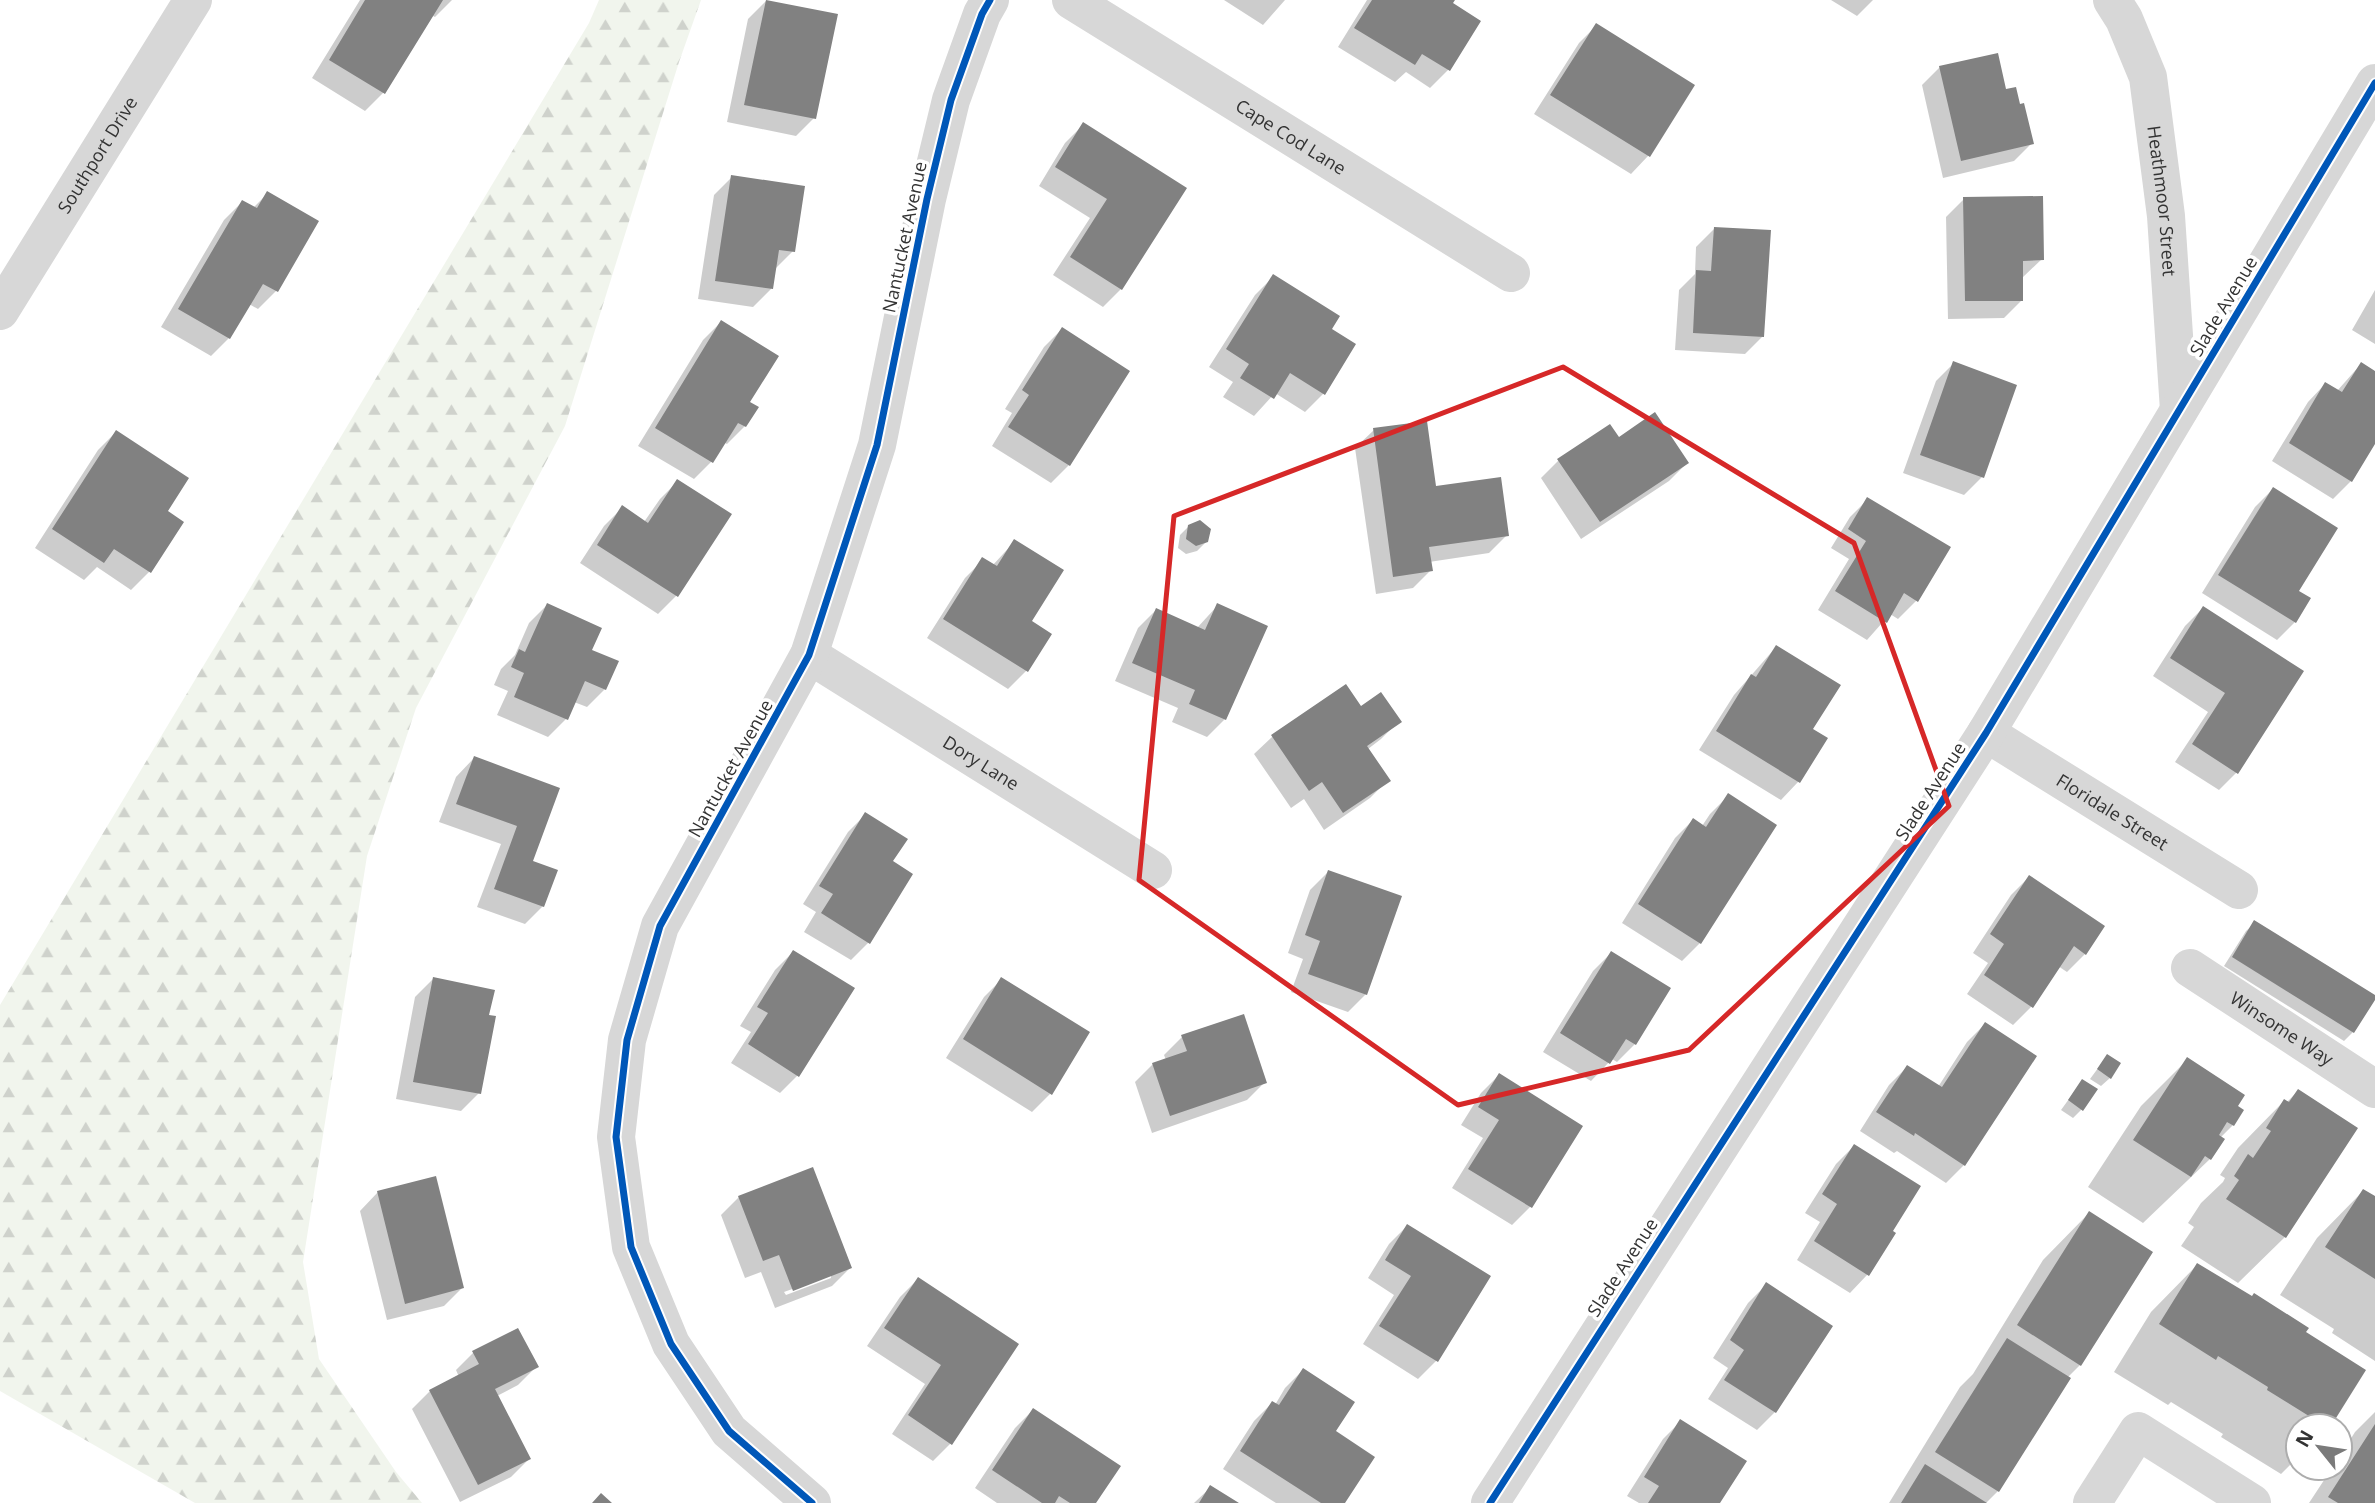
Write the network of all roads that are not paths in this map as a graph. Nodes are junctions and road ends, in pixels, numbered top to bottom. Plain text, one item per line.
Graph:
1 (193, 0) edge
2 (990, 0) edge
3 (1071, 0) edge
4 (2112, 0) edge
5 (2375, 83) edge
6 (1511, 273) dead end
7 (0, 311) edge
8 (2179, 410) junction
9 (809, 655) junction
10 (1986, 733) junction
11 (1153, 870) dead end
12 (2239, 890) dead end
13 (2190, 968) dead end
14 (2375, 1088) edge
15 (812, 1503) edge
16 (1490, 1503) edge
17 (2092, 1503) edge
18 (2252, 1503) edge

1 - 7 street, Southport Drive
2 - 9 street, Nantucket Avenue
3 - 6 street, Cape Cod Lane
4 - 8 street, Heathmoor Street
5 - 8 street, Slade Avenue
8 - 10 street, Slade Avenue
9 - 11 street, Dory Lane
9 - 15 street, Nantucket Avenue
10 - 12 street, Floridale Street
10 - 16 street, Slade Avenue
13 - 14 street, Winsome Way
17 - 18 street

